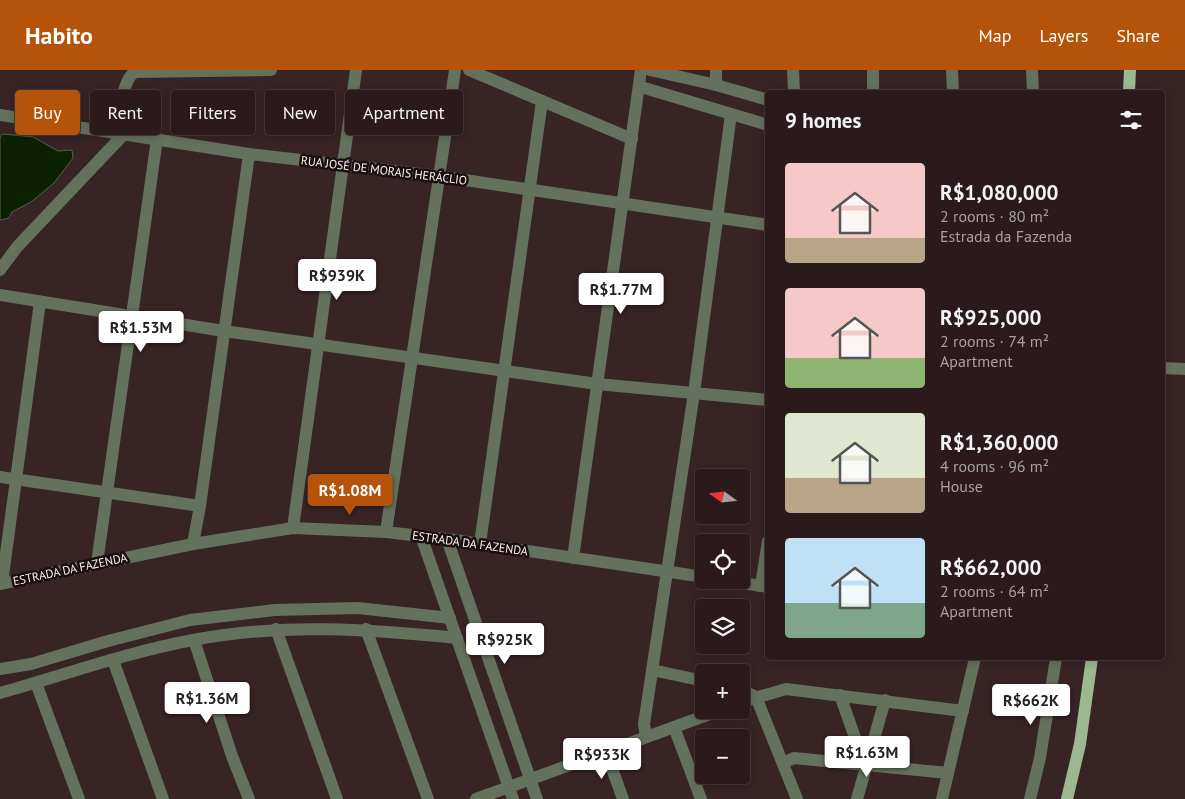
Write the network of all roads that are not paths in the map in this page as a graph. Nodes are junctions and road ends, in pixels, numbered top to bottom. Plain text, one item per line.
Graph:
1 (271, 70) edge
2 (356, 70) edge
3 (455, 70) edge
4 (469, 70) edge
5 (642, 70) edge
6 (716, 70) edge
7 (793, 70) edge
8 (873, 70) edge
9 (952, 70) edge
10 (1032, 70) edge
11 (1130, 70) edge
12 (655, 71) edge
13 (716, 85) junction
14 (641, 87) junction
15 (125, 90) edge
16 (794, 90) edge
17 (873, 90) edge
18 (953, 90) edge
19 (1033, 90) edge
20 (1129, 90) edge
21 (656, 92) junction
22 (765, 99) edge
23 (542, 101) junction
24 (732, 114) junction
25 (0, 115) edge
26 (765, 124) edge
27 (90, 129) edge
28 (120, 135) edge
29 (128, 135) edge
30 (157, 139) junction
31 (632, 139) junction
32 (250, 154) junction
33 (342, 164) junction
34 (438, 176) junction
35 (530, 190) junction
36 (622, 205) junction
37 (719, 218) junction
38 (765, 225) edge
39 (0, 270) edge
40 (0, 295) edge
41 (40, 302) junction
42 (132, 316) junction
43 (224, 331) junction
44 (317, 344) junction
45 (411, 357) junction
46 (1165, 368) edge
47 (1185, 369) edge
48 (504, 371) junction
49 (597, 384) junction
50 (694, 393) junction
51 (765, 400) edge
52 (0, 477) edge
53 (15, 478) junction
54 (107, 493) junction
55 (200, 506) junction
56 (293, 528) junction
57 (386, 532) junction
58 (421, 536) junction
59 (447, 540) junction
60 (193, 544) junction
61 (480, 544) junction
62 (573, 558) junction
63 (97, 563) junction
64 (666, 571) junction
65 (695, 576) edge
66 (1, 583) edge
67 (750, 585) edge
68 (764, 587) edge
69 (450, 618) junction
70 (276, 629) junction
71 (366, 629) junction
72 (457, 638) junction
73 (194, 640) junction
74 (112, 660) junction
75 (976, 660) edge
76 (1056, 660) edge
77 (1092, 660) edge
78 (0, 669) edge
79 (652, 670) junction
80 (695, 680) edge
81 (36, 683) junction
82 (0, 693) edge
83 (750, 694) edge
84 (840, 695) junction
85 (756, 697) junction
86 (750, 699) edge
87 (885, 700) junction
88 (963, 711) junction
89 (696, 719) edge
90 (674, 727) junction
91 (646, 737) junction
92 (606, 752) junction
93 (783, 763) junction
94 (868, 764) junction
95 (948, 773) junction
96 (530, 780) junction
97 (511, 793) edge
98 (78, 799) edge
99 (163, 799) edge
100 (249, 799) edge
101 (338, 799) edge
102 (428, 799) edge
103 (476, 799) edge
104 (537, 799) edge
105 (623, 799) edge
106 (701, 799) edge
107 (797, 799) edge
108 (857, 799) edge
109 (942, 799) edge
110 (1030, 799) edge
111 (1067, 799) edge

1 - 15 street
2 - 33 street
3 - 34 street
4 - 23 street
5 - 14 street
6 - 13 street
7 - 16 street
8 - 17 street
9 - 18 street
10 - 19 street
11 - 20 main road
12 - 13 street
12 - 21 street
13 - 22 street
14 - 21 street
14 - 31 street
21 - 24 street
23 - 31 street
23 - 35 street
24 - 26 street
24 - 37 street
25 - 27 street, RUA JOSÉ DE MORAIS HERÁCLIO
28 - 39 street
29 - 30 street, RUA JOSÉ DE MORAIS HERÁCLIO
30 - 32 street, RUA JOSÉ DE MORAIS HERÁCLIO
30 - 42 street
31 - 36 street
32 - 33 street, RUA JOSÉ DE MORAIS HERÁCLIO
32 - 43 street
33 - 34 street, RUA JOSÉ DE MORAIS HERÁCLIO
33 - 44 street
34 - 35 street, RUA JOSÉ DE MORAIS HERÁCLIO
34 - 45 street
35 - 36 street, RUA JOSÉ DE MORAIS HERÁCLIO
35 - 48 street
36 - 37 street, RUA JOSÉ DE MORAIS HERÁCLIO
36 - 49 street
37 - 38 street, RUA JOSÉ DE MORAIS HERÁCLIO
37 - 50 street
40 - 41 street
41 - 42 street
41 - 53 street
42 - 43 street
42 - 54 street
43 - 44 street
43 - 55 street
44 - 45 street
44 - 56 street
45 - 48 street
45 - 57 street
46 - 47 street
48 - 49 street
48 - 61 street
49 - 50 street
49 - 62 street
50 - 51 street
50 - 64 street
52 - 53 street
53 - 54 street
53 - 66 street
54 - 55 street
54 - 63 street
55 - 60 street
56 - 57 street, ESTRADA DA FAZENDA
56 - 60 street, ESTRADA DA FAZENDA
57 - 58 street, ESTRADA DA FAZENDA
58 - 59 street, ESTRADA DA FAZENDA
58 - 69 street
59 - 61 street, ESTRADA DA FAZENDA
59 - 96 street
60 - 63 street, ESTRADA DA FAZENDA
61 - 62 street, ESTRADA DA FAZENDA
62 - 64 street, ESTRADA DA FAZENDA
63 - 66 street, ESTRADA DA FAZENDA
64 - 65 street, ESTRADA DA FAZENDA
64 - 79 street
67 - 68 street
69 - 72 street
69 - 78 street
70 - 71 street
70 - 73 street
70 - 101 street
71 - 72 street
71 - 102 street
72 - 97 street
73 - 74 street
73 - 100 street
74 - 81 street
74 - 99 street
75 - 88 street
76 - 110 street
77 - 111 main road
79 - 80 street
79 - 91 street
81 - 82 street
81 - 98 street
83 - 85 street
84 - 85 street
84 - 87 street
84 - 94 street
85 - 86 street
85 - 93 street
87 - 88 street
87 - 94 street
88 - 95 street
89 - 90 street
90 - 91 street
90 - 106 street
91 - 92 street
92 - 96 street
92 - 105 street
93 - 94 street
93 - 107 street
94 - 95 street
94 - 108 street
95 - 109 street
96 - 97 street
96 - 104 street
97 - 103 street

